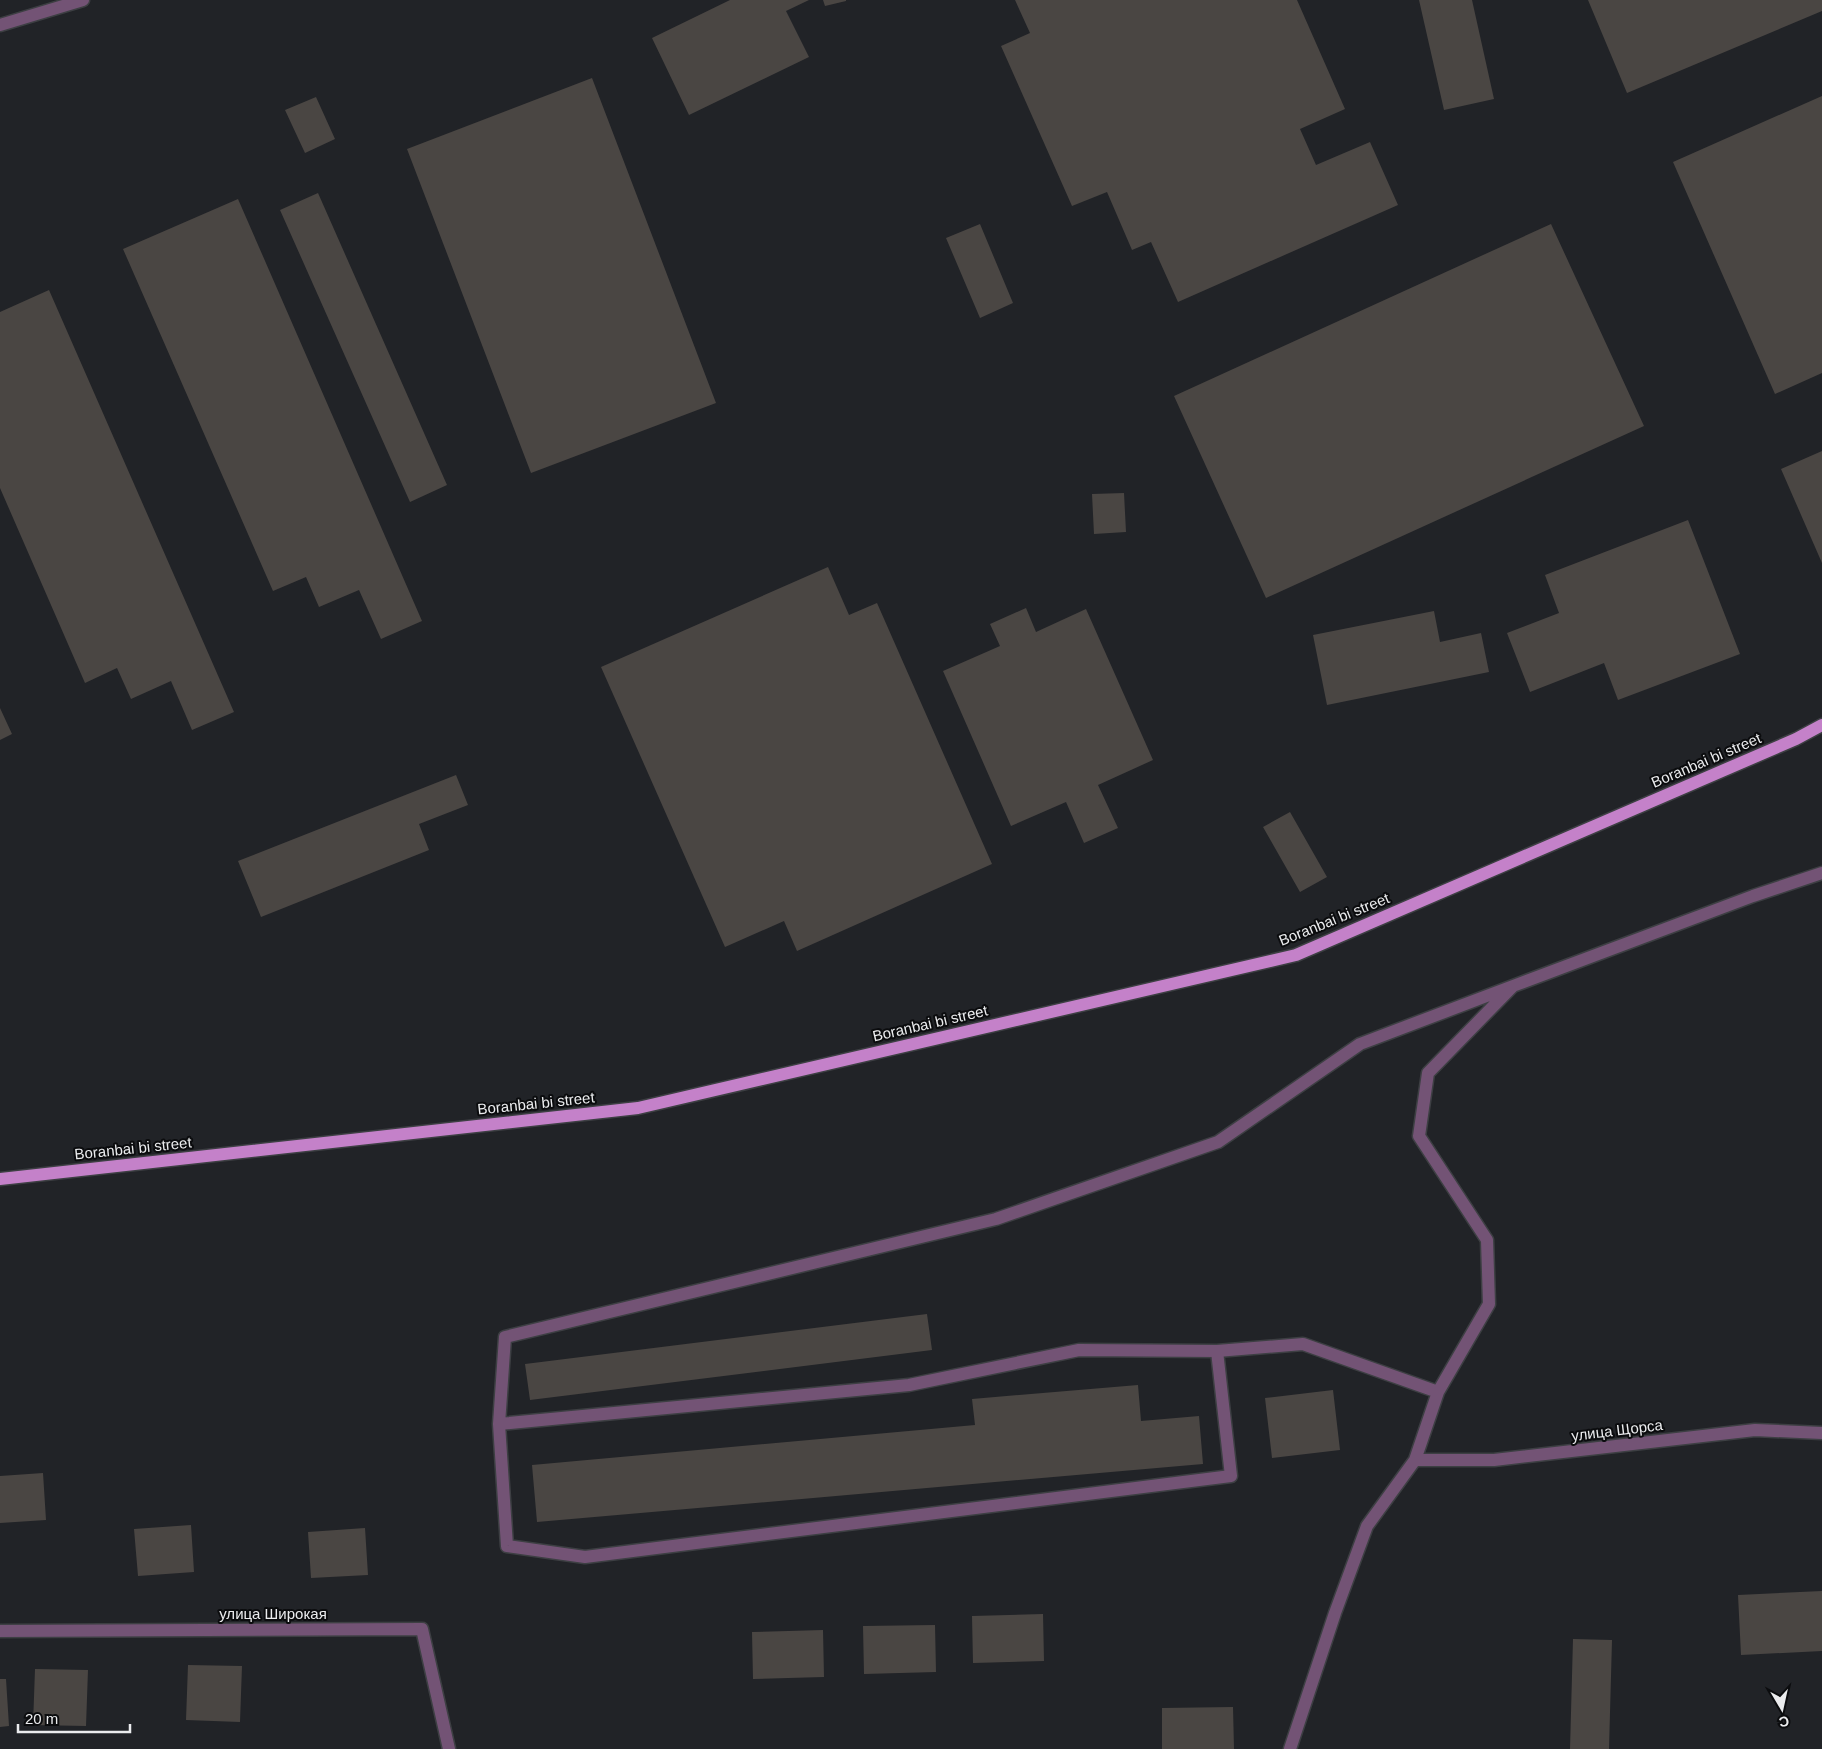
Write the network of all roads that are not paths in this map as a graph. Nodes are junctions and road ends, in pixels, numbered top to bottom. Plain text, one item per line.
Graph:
1 (83, 0) edge
2 (0, 25) edge
3 (1822, 725) edge
4 (1822, 872) edge
5 (1514, 986) junction
6 (0, 1179) edge
7 (1217, 1351) junction
8 (1438, 1392) junction
9 (499, 1424) junction
10 (1822, 1433) edge
11 (1415, 1460) junction
12 (0, 1631) edge
13 (449, 1749) edge
14 (1290, 1749) edge

1 - 2 street
3 - 6 main road, Boranbai bi street
4 - 5 street
5 - 8 street
5 - 9 street
7 - 8 street
7 - 9 street
7 - 9 street
8 - 11 street
10 - 11 street, улица Щорса
11 - 14 street
12 - 13 street, улица Широкая

